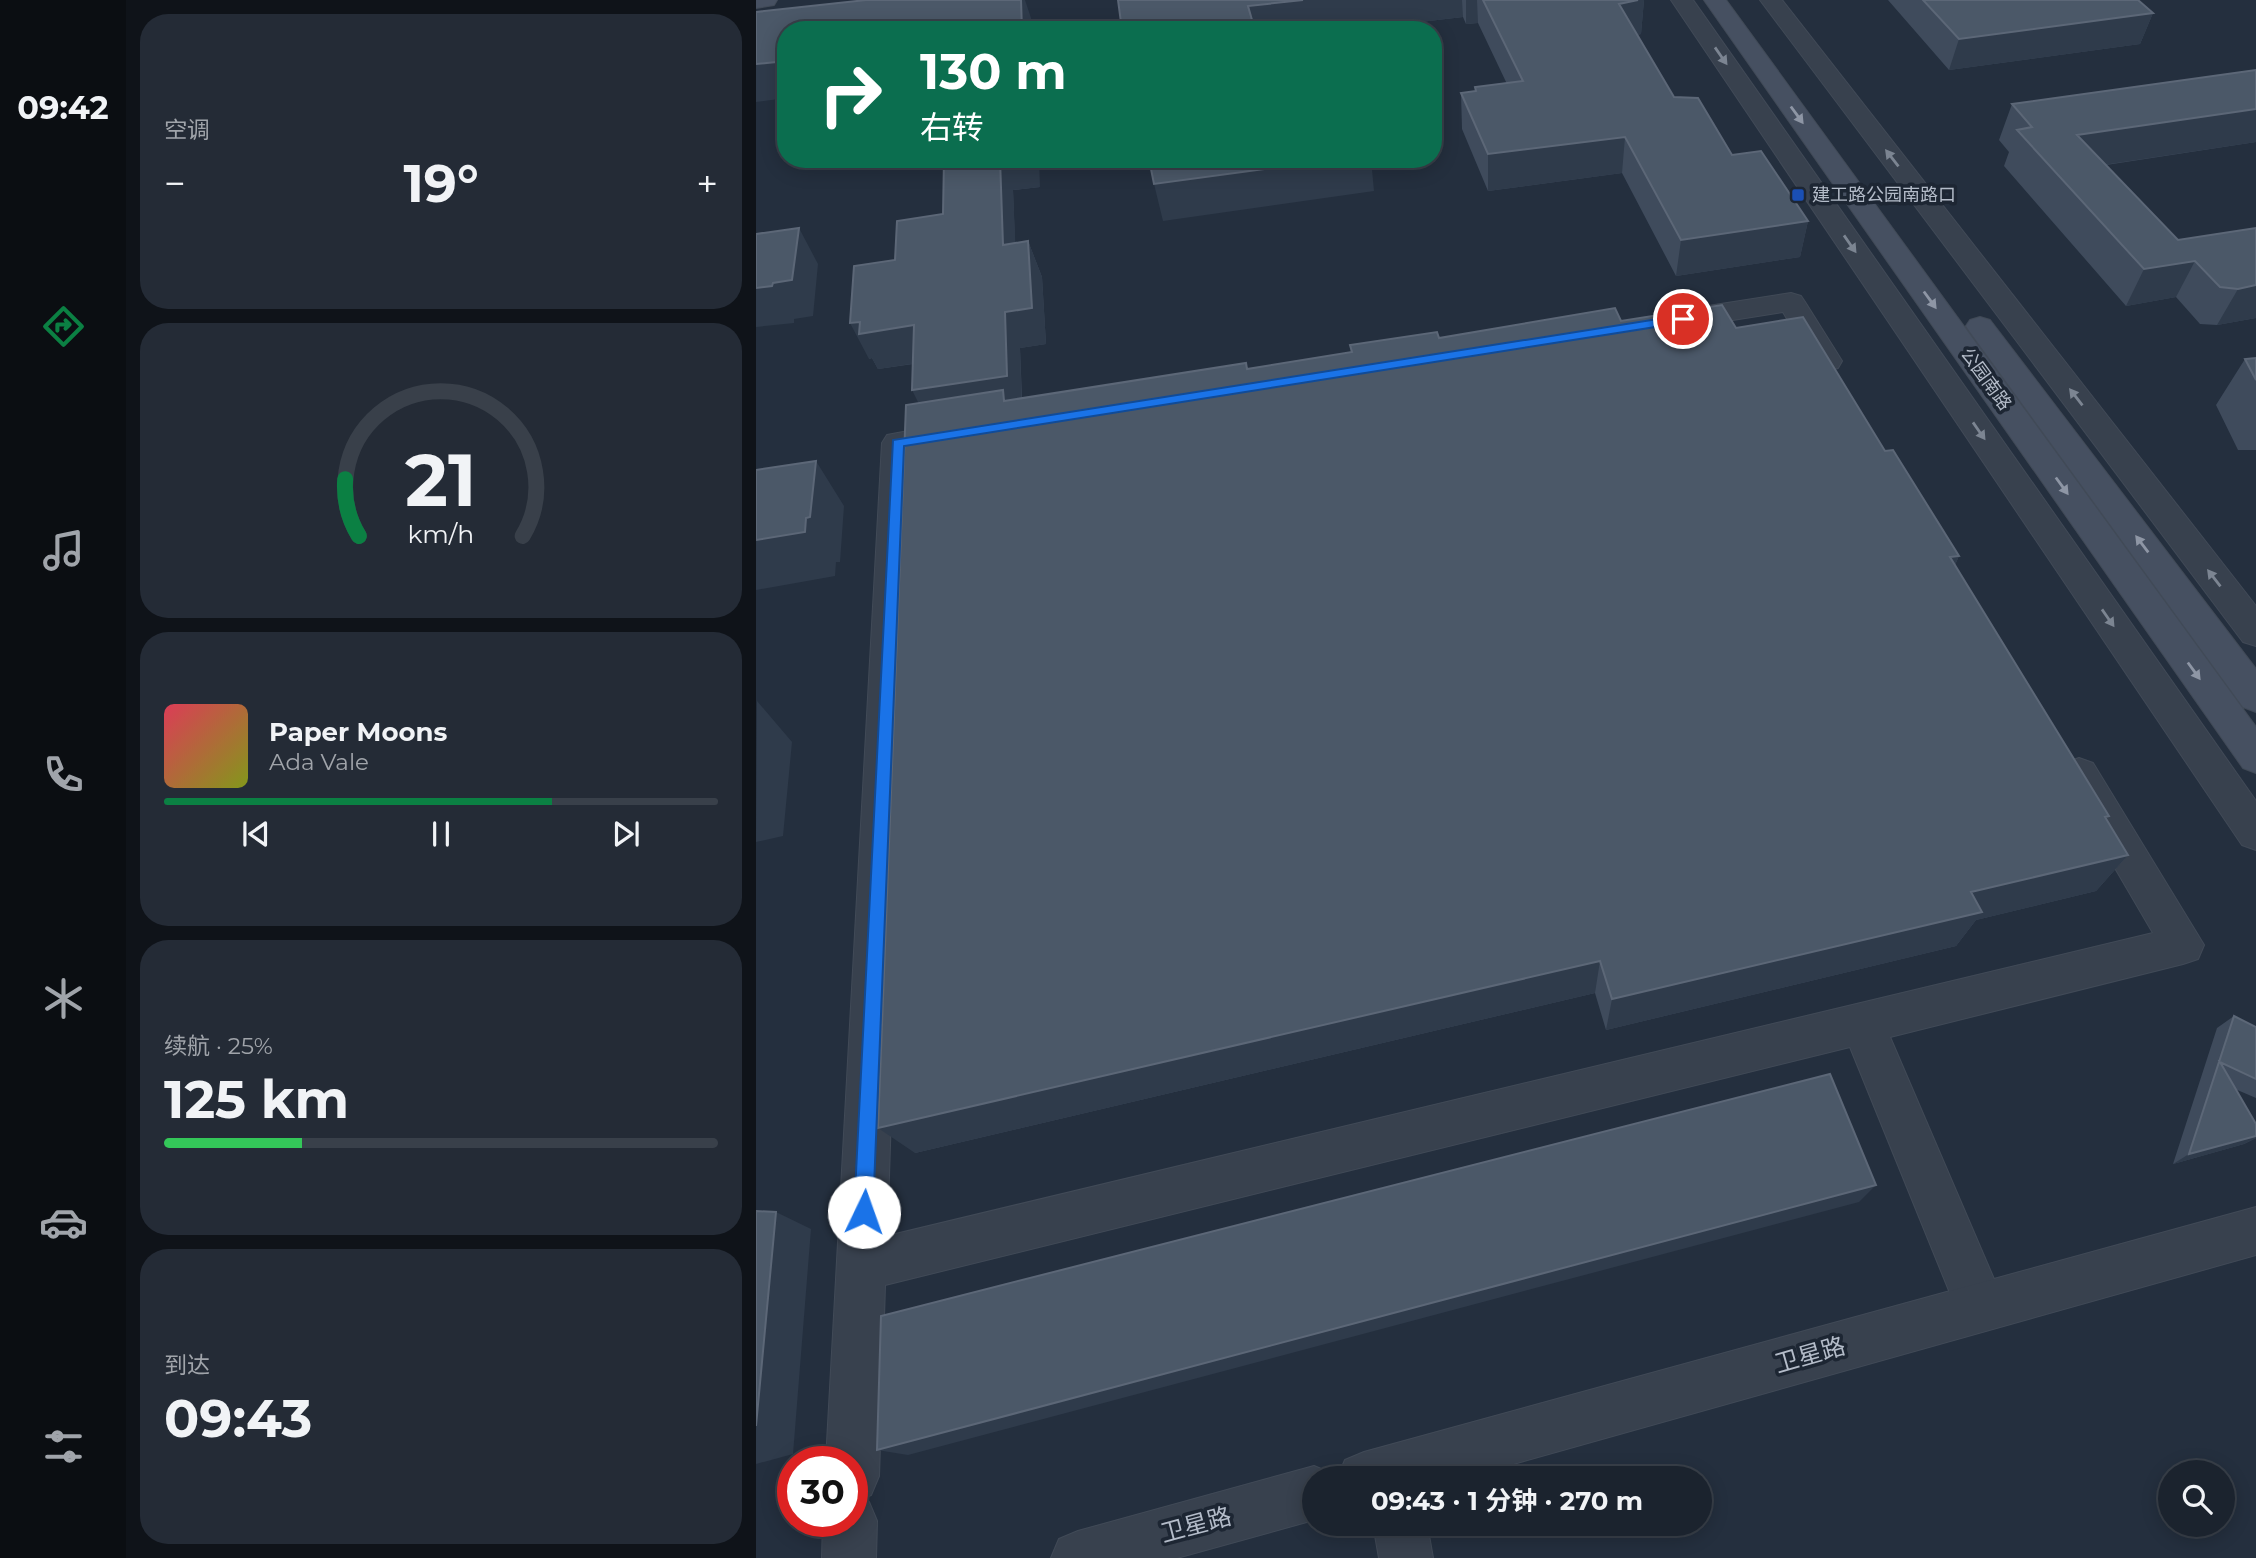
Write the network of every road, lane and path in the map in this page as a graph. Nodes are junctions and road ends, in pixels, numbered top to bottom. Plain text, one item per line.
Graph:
1 (766, 0) edge
2 (1682, 0) edge
3 (1715, 0) edge
4 (1738, 0) edge
5 (1771, 0) edge
6 (756, 1) edge
7 (1640, 326) edge
8 (1842, 385) edge
9 (994, 428) edge
10 (2256, 632) edge
11 (2256, 698) edge
12 (2060, 743) edge
13 (2256, 757) edge
14 (2256, 833) edge
15 (1862, 1023) junction
16 (2256, 1231) edge
17 (861, 1267) junction
18 (1981, 1307) junction
19 (853, 1446) edge
20 (1417, 1466) edge
21 (1302, 1496) edge
22 (1402, 1536) edge
23 (850, 1537) edge
24 (849, 1558) edge
25 (1078, 1558) edge
26 (1406, 1558) edge

1 - 6 main road
2 -> 14 street
3 -> 13 main road, 公园南路
11 -> 4 main road, 公园南路
10 -> 5 street
7 - 8 street
9 - 17 street
12 - 15 street
15 - 17 street
15 - 18 street
16 - 18 street, 卫星路
17 - 19 street
18 - 20 street, 卫星路
21 - 25 street, 卫星路
22 - 26 street
23 - 24 street

